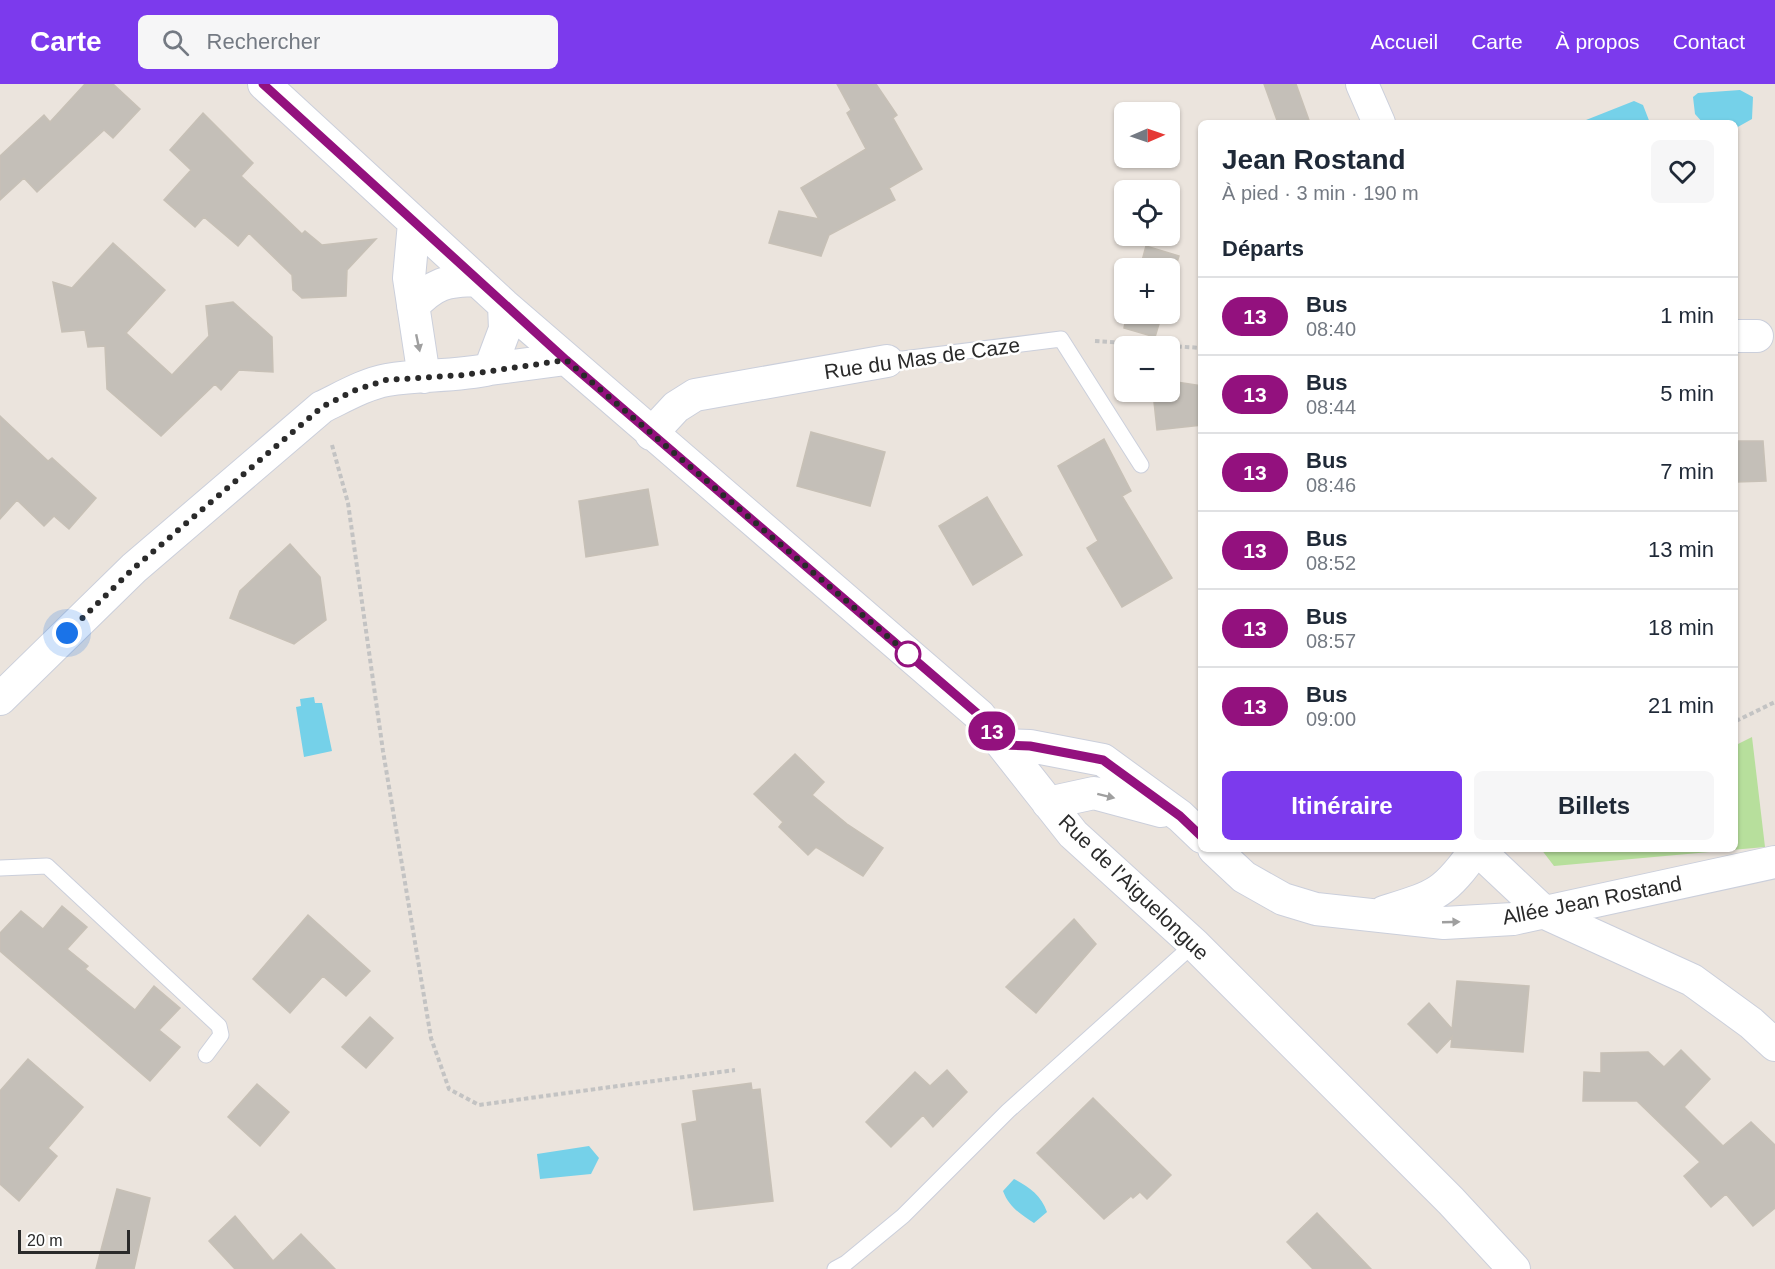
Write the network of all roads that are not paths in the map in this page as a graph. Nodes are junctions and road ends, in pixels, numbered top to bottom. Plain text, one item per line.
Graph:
1 (264, 84) edge
2 (1362, 84) edge
3 (1378, 120) edge
4 (414, 223) junction
5 (477, 280) junction
6 (504, 305) junction
7 (413, 306) junction
8 (566, 360) junction
9 (887, 362) joint
10 (490, 369) junction
11 (424, 377) junction
12 (651, 435) junction
13 (1141, 465) dead end
14 (0, 699) edge
15 (1004, 745) junction
16 (1048, 803) junction
17 (1191, 827) edge
18 (1217, 852) edge
19 (1475, 852) edge
20 (1480, 852) edge
21 (1775, 862) edge
22 (0, 868) edge
23 (1545, 913) junction
24 (1371, 916) junction
25 (1194, 944) junction
26 (1775, 1045) edge
27 (206, 1055) dead end
28 (836, 1269) edge
29 (1514, 1269) edge

1 - 4 street, Rue de l'Aiguelongue
2 - 3 street
4 - 5 street, Rue de l'Aiguelongue
4 - 7 street
5 - 6 street, Rue de l'Aiguelongue
5 - 7 street
6 - 8 street, Rue de l'Aiguelongue
6 - 10 street
7 -> 11 street
8 - 10 street
8 - 12 street, Rue de l'Aiguelongue
9 - 12 street, Rue du Mas de Caze
9 - 13 lane, Rue du Mas de Caze
10 - 11 street
11 - 14 street
12 - 15 street, Rue de l'Aiguelongue
15 - 16 street, Rue de l'Aiguelongue
15 - 17 street
16 -> 17 street
16 - 25 street, Rue de l'Aiguelongue
18 - 24 street, Allée Jean Rostand
19 - 24 street, Allée Jean Rostand
20 - 23 street
21 - 23 street, Allée Jean Rostand
22 - 27 lane
24 -> 23 street, Allée Jean Rostand
23 - 26 street
25 - 28 lane
25 - 29 street, Rue de l'Aiguelongue

